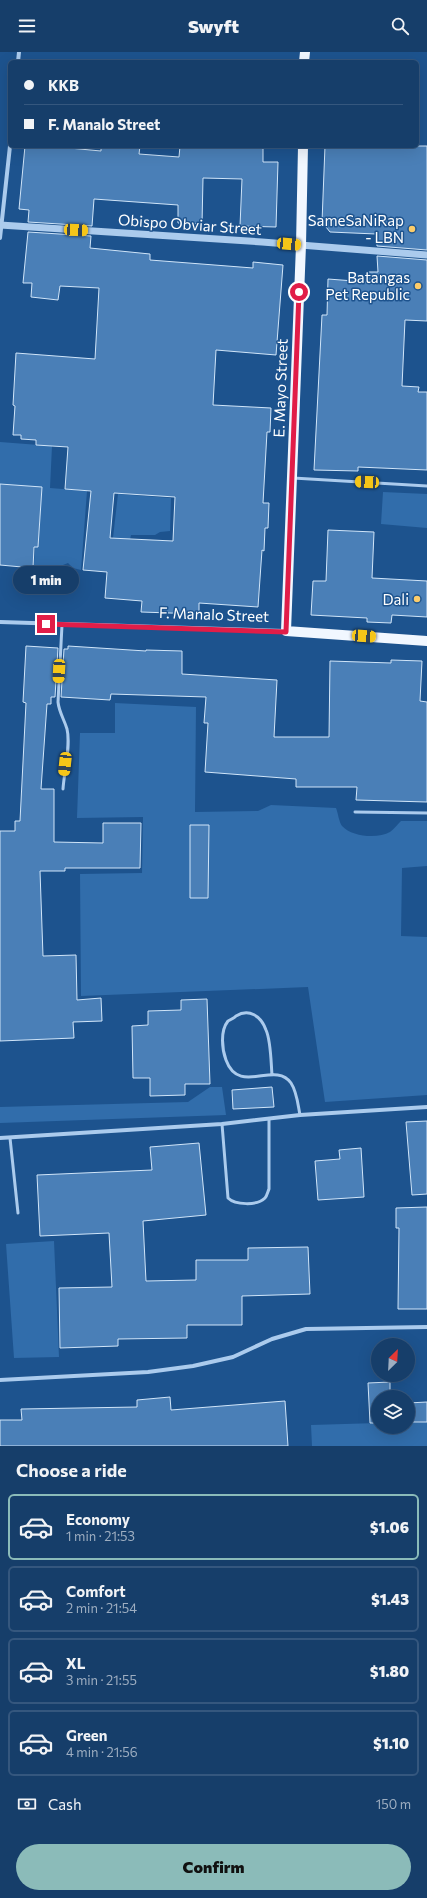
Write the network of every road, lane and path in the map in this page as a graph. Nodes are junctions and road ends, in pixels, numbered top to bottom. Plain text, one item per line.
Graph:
1 (10, 148) edge
2 (303, 148) edge
3 (1, 225) edge
4 (0, 238) edge
5 (301, 245) junction
6 (427, 255) edge
7 (291, 478) junction
8 (427, 486) edge
9 (0, 622) edge
10 (62, 624) junction
11 (286, 632) junction
12 (427, 641) edge
13 (63, 789) dead end
14 (355, 812) dead end
15 (427, 813) edge
16 (272, 1075) junction
17 (427, 1107) edge
18 (300, 1115) junction
19 (270, 1120) junction
20 (222, 1124) junction
21 (0, 1138) edge
22 (10, 1138) junction
23 (18, 1213) dead end
24 (427, 1327) edge
25 (0, 1380) edge

1 - 3 street
2 - 5 main road, E. Mayo Street
3 - 4 street
3 - 5 street, Obispo Obviar Street
5 - 6 street, Obispo Obviar Street
5 - 7 main road, E. Mayo Street
7 - 8 lane
7 - 11 main road, E. Mayo Street
9 - 10 street, F. Manalo Street
10 - 11 street, F. Manalo Street
10 - 13 lane
11 - 12 main road, F. Manalo Street
14 - 15 lane
16 - 16 lane
16 - 18 lane
17 - 18 street
18 - 19 street
19 - 20 street
19 - 20 lane
20 - 22 street
21 - 22 street
22 - 23 lane
24 - 25 street

